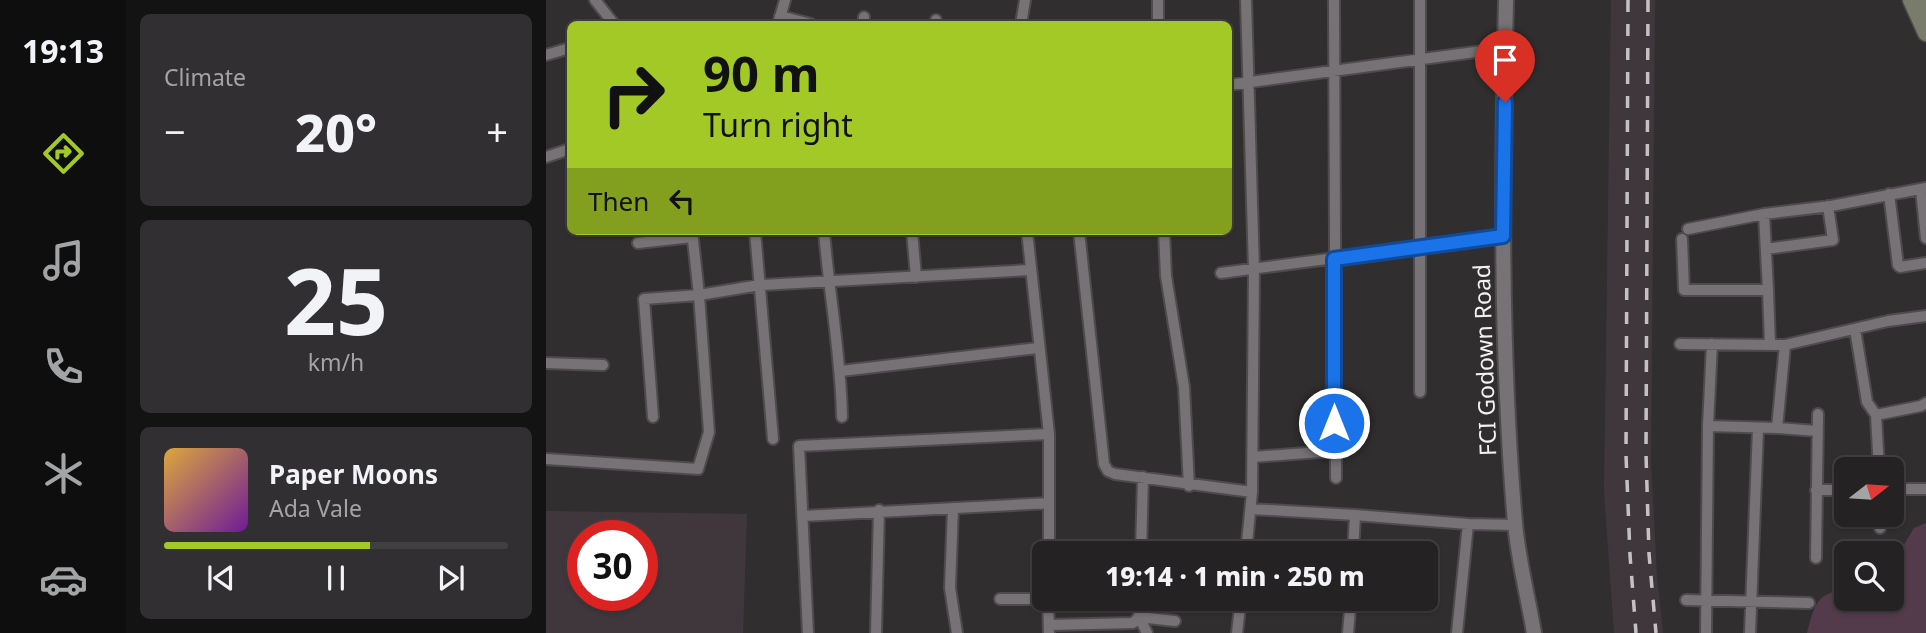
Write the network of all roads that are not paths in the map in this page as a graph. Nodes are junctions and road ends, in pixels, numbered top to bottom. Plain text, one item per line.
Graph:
1 (594, 0) edge
2 (785, 0) edge
3 (1025, 0) edge
4 (1157, 0) edge
5 (1246, 0) edge
6 (1334, 0) edge
7 (1420, 0) edge
8 (1507, 0) edge
9 (1911, 0) edge
10 (1923, 0) edge
11 (1926, 7) edge
12 (779, 20) edge
13 (612, 21) edge
14 (1022, 21) edge
15 (1158, 21) edge
16 (1926, 33) edge
17 (1505, 48) junction
18 (567, 49) edge
19 (546, 55) edge
20 (1420, 60) junction
21 (1334, 72) junction
22 (1248, 83) junction
23 (1232, 85) edge
24 (567, 150) edge
25 (546, 157) edge
26 (1923, 189) edge
27 (1889, 194) junction
28 (1828, 206) junction
29 (1764, 214) junction
30 (686, 235) edge
31 (692, 235) edge
32 (755, 235) edge
33 (824, 235) edge
34 (912, 235) edge
35 (1027, 235) edge
36 (1079, 235) edge
37 (1164, 235) edge
38 (1503, 236) junction
39 (1926, 238) edge
40 (638, 243) dead end
41 (1420, 246) junction
42 (1766, 249) junction
43 (1334, 259) junction
44 (1926, 263) edge
45 (1030, 270) junction
46 (1254, 270) junction
47 (1221, 273) dead end
48 (916, 277) junction
49 (828, 282) junction
50 (760, 285) junction
51 (1768, 290) junction
52 (699, 295) junction
53 (1926, 316) edge
54 (1855, 330) junction
55 (1680, 344) dead end
56 (1712, 344) junction
57 (1770, 345) junction
58 (1785, 345) junction
59 (1038, 348) junction
60 (546, 363) edge
61 (603, 365) dead end
62 (841, 371) junction
63 (1420, 392) dead end
64 (1926, 403) edge
65 (1818, 414) dead end
66 (1876, 415) junction
67 (653, 417) dead end
68 (842, 417) dead end
69 (1708, 426) junction
70 (1777, 428) junction
71 (1758, 429) junction
72 (1817, 431) junction
73 (1049, 434) junction
74 (773, 439) dead end
75 (1335, 451) junction
76 (1253, 457) junction
77 (1878, 457) edge
78 (546, 459) edge
79 (1143, 477) junction
80 (1336, 478) dead end
81 (1189, 485) junction
82 (1904, 489) edge
83 (1926, 489) edge
84 (1816, 490) junction
85 (1834, 490) edge
86 (1252, 492) junction
87 (1049, 503) junction
88 (953, 508) junction
89 (1251, 509) junction
90 (879, 510) junction
91 (1355, 515) junction
92 (803, 516) junction
93 (1468, 524) junction
94 (1515, 525) junction
95 (1049, 541) edge
96 (1141, 541) edge
97 (1247, 541) edge
98 (1354, 541) edge
99 (1816, 558) dead end
100 (1000, 598) dead end
101 (1686, 600) dead end
102 (1707, 601) junction
103 (1751, 601) junction
104 (1808, 603) dead end
105 (1139, 611) edge
106 (1240, 611) edge
107 (1350, 611) edge
108 (1139, 617) junction
109 (1175, 621) dead end
110 (1049, 629) edge
111 (1126, 629) edge
112 (808, 633) edge
113 (876, 633) edge
114 (957, 633) edge
115 (1147, 633) edge
116 (1237, 633) edge
117 (1348, 633) edge
118 (1457, 633) edge
119 (1534, 633) edge
120 (1706, 633) edge
121 (1750, 633) edge

1 - 13 street
2 - 12 street
3 - 14 street
4 - 15 street
5 - 22 street
6 - 21 street
7 - 20 street
8 - 17 street, FCI Godown Road
9 - 16 main road
10 - 11 main road
17 - 20 street
17 - 38 street, FCI Godown Road
18 - 19 street
20 - 21 street
20 - 41 street
21 - 22 street
21 - 43 street
22 - 23 street
22 - 46 street
24 - 25 street
26 - 27 street
26 - 39 street
27 - 28 street
27 - 44 street
28 - 29 street
28 - 42 street
29 - 42 street
29 - 51 street
30 - 40 street
31 - 52 street
32 - 50 street
33 - 49 street
34 - 48 street
35 - 45 street
36 - 79 street
37 - 81 street
38 - 41 street
38 - 94 street, FCI Godown Road
41 - 43 street
41 - 63 street
42 - 51 street
43 - 46 street
43 - 75 street
45 - 48 street
45 - 59 street
46 - 47 street
46 - 76 street
48 - 49 street
49 - 50 street
49 - 62 street
50 - 52 street
50 - 74 street
51 - 57 street
52 - 67 street
52 - 78 street
53 - 54 street
54 - 58 street
54 - 66 street
55 - 56 street
56 - 57 street
56 - 69 street
57 - 58 street
58 - 70 street
59 - 62 street
59 - 73 street
60 - 61 street
62 - 68 street
64 - 66 street
65 - 72 street
66 - 77 street
69 - 71 street
69 - 102 street
70 - 71 street
70 - 72 street
71 - 103 street
72 - 84 street
73 - 87 street
73 - 92 street
75 - 76 street
75 - 80 street
76 - 86 street
79 - 81 street
79 - 96 street
81 - 86 street
82 - 83 street
84 - 85 street
84 - 99 street
86 - 89 street
87 - 88 street
87 - 95 street
88 - 90 street
88 - 114 street
89 - 91 street
89 - 97 street
90 - 92 street
90 - 113 street
91 - 93 street
91 - 98 street
92 - 112 street
93 - 94 street
93 - 118 street
94 - 119 street, FCI Godown Road
100 - 110 street
101 - 102 street
102 - 103 street
102 - 120 street
103 - 104 street
103 - 121 street
105 - 108 street
106 - 116 street
107 - 117 street
108 - 109 street
108 - 111 street
108 - 115 street
110 - 111 street

